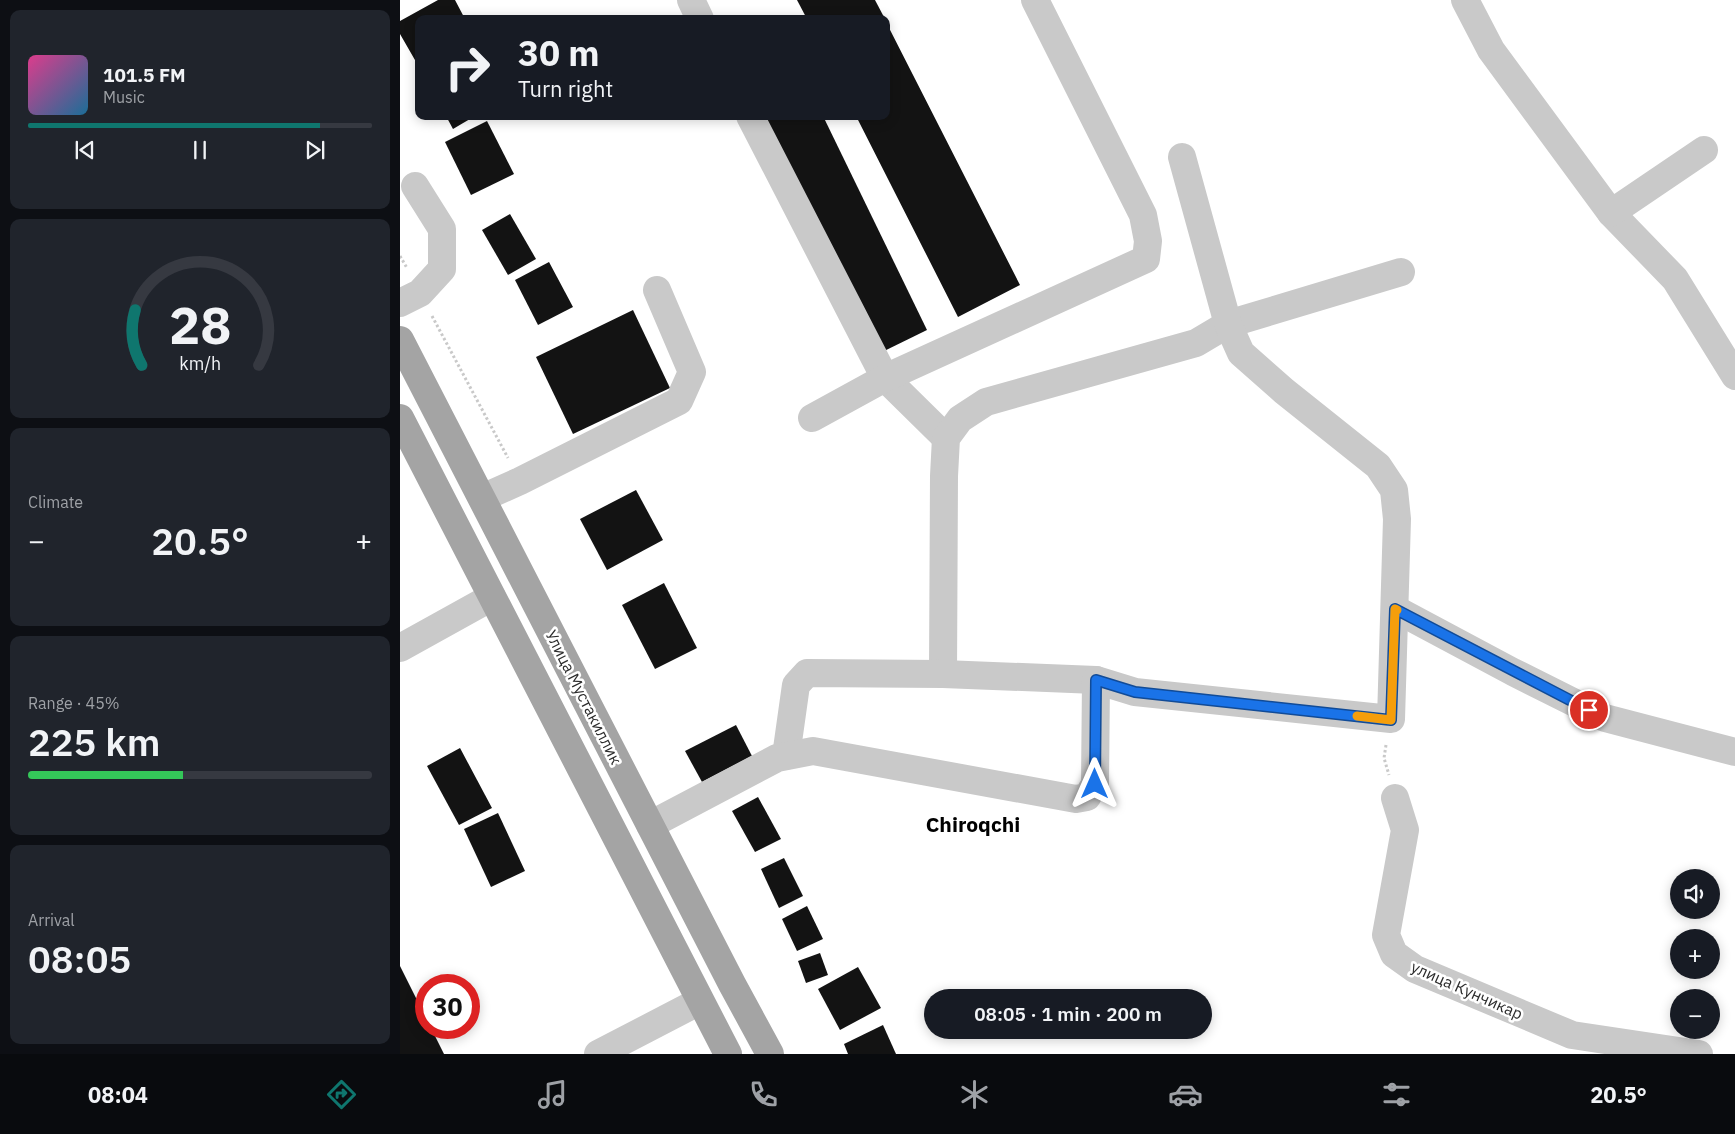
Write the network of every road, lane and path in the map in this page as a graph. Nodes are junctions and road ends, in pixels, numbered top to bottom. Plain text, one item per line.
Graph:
1 (691, 0) edge
2 (1035, 0) edge
3 (1465, 0) edge
4 (698, 15) edge
5 (752, 120) edge
6 (1704, 150) dead end
7 (1182, 157) dead end
8 (415, 186) dead end
9 (1611, 213) junction
10 (400, 256) edge
11 (1400, 272) dead end
12 (657, 290) dead end
13 (410, 298) edge
14 (1228, 324) junction
15 (400, 340) edge
16 (1735, 376) edge
17 (885, 378) junction
18 (400, 418) edge
19 (812, 418) dead end
20 (946, 438) junction
21 (520, 481) junction
22 (482, 498) junction
23 (492, 597) junction
24 (1395, 609) junction
25 (400, 648) edge
26 (943, 674) junction
27 (1096, 680) junction
28 (1391, 720) junction
29 (1735, 752) edge
30 (786, 756) junction
31 (1395, 798) joint
32 (650, 825) junction
33 (700, 1001) junction
34 (598, 1054) edge
35 (728, 1054) edge
36 (770, 1054) edge
37 (1699, 1054) edge

1 - 4 street
2 - 17 street
3 - 9 street
5 - 17 street
6 - 9 street
7 - 14 street
8 - 13 street
9 - 16 street
10 - 13 path
11 - 14 street
12 - 21 street
13 - 21 path
14 - 20 street
14 - 24 street
15 - 22 main road, Улица Мустакиллик
17 - 19 street
17 - 20 street
18 - 23 main road
20 - 26 street
21 - 22 street
22 - 32 main road, Улица Мустакиллик
23 - 25 street
23 - 33 main road
24 - 28 street
24 - 29 street
26 - 27 street
26 - 30 street
27 - 28 street
27 - 30 street
28 - 31 path
30 - 32 street
31 - 37 street, улица Кунчикар
32 - 36 main road, Улица Мустакиллик
33 - 34 street
33 - 35 main road

